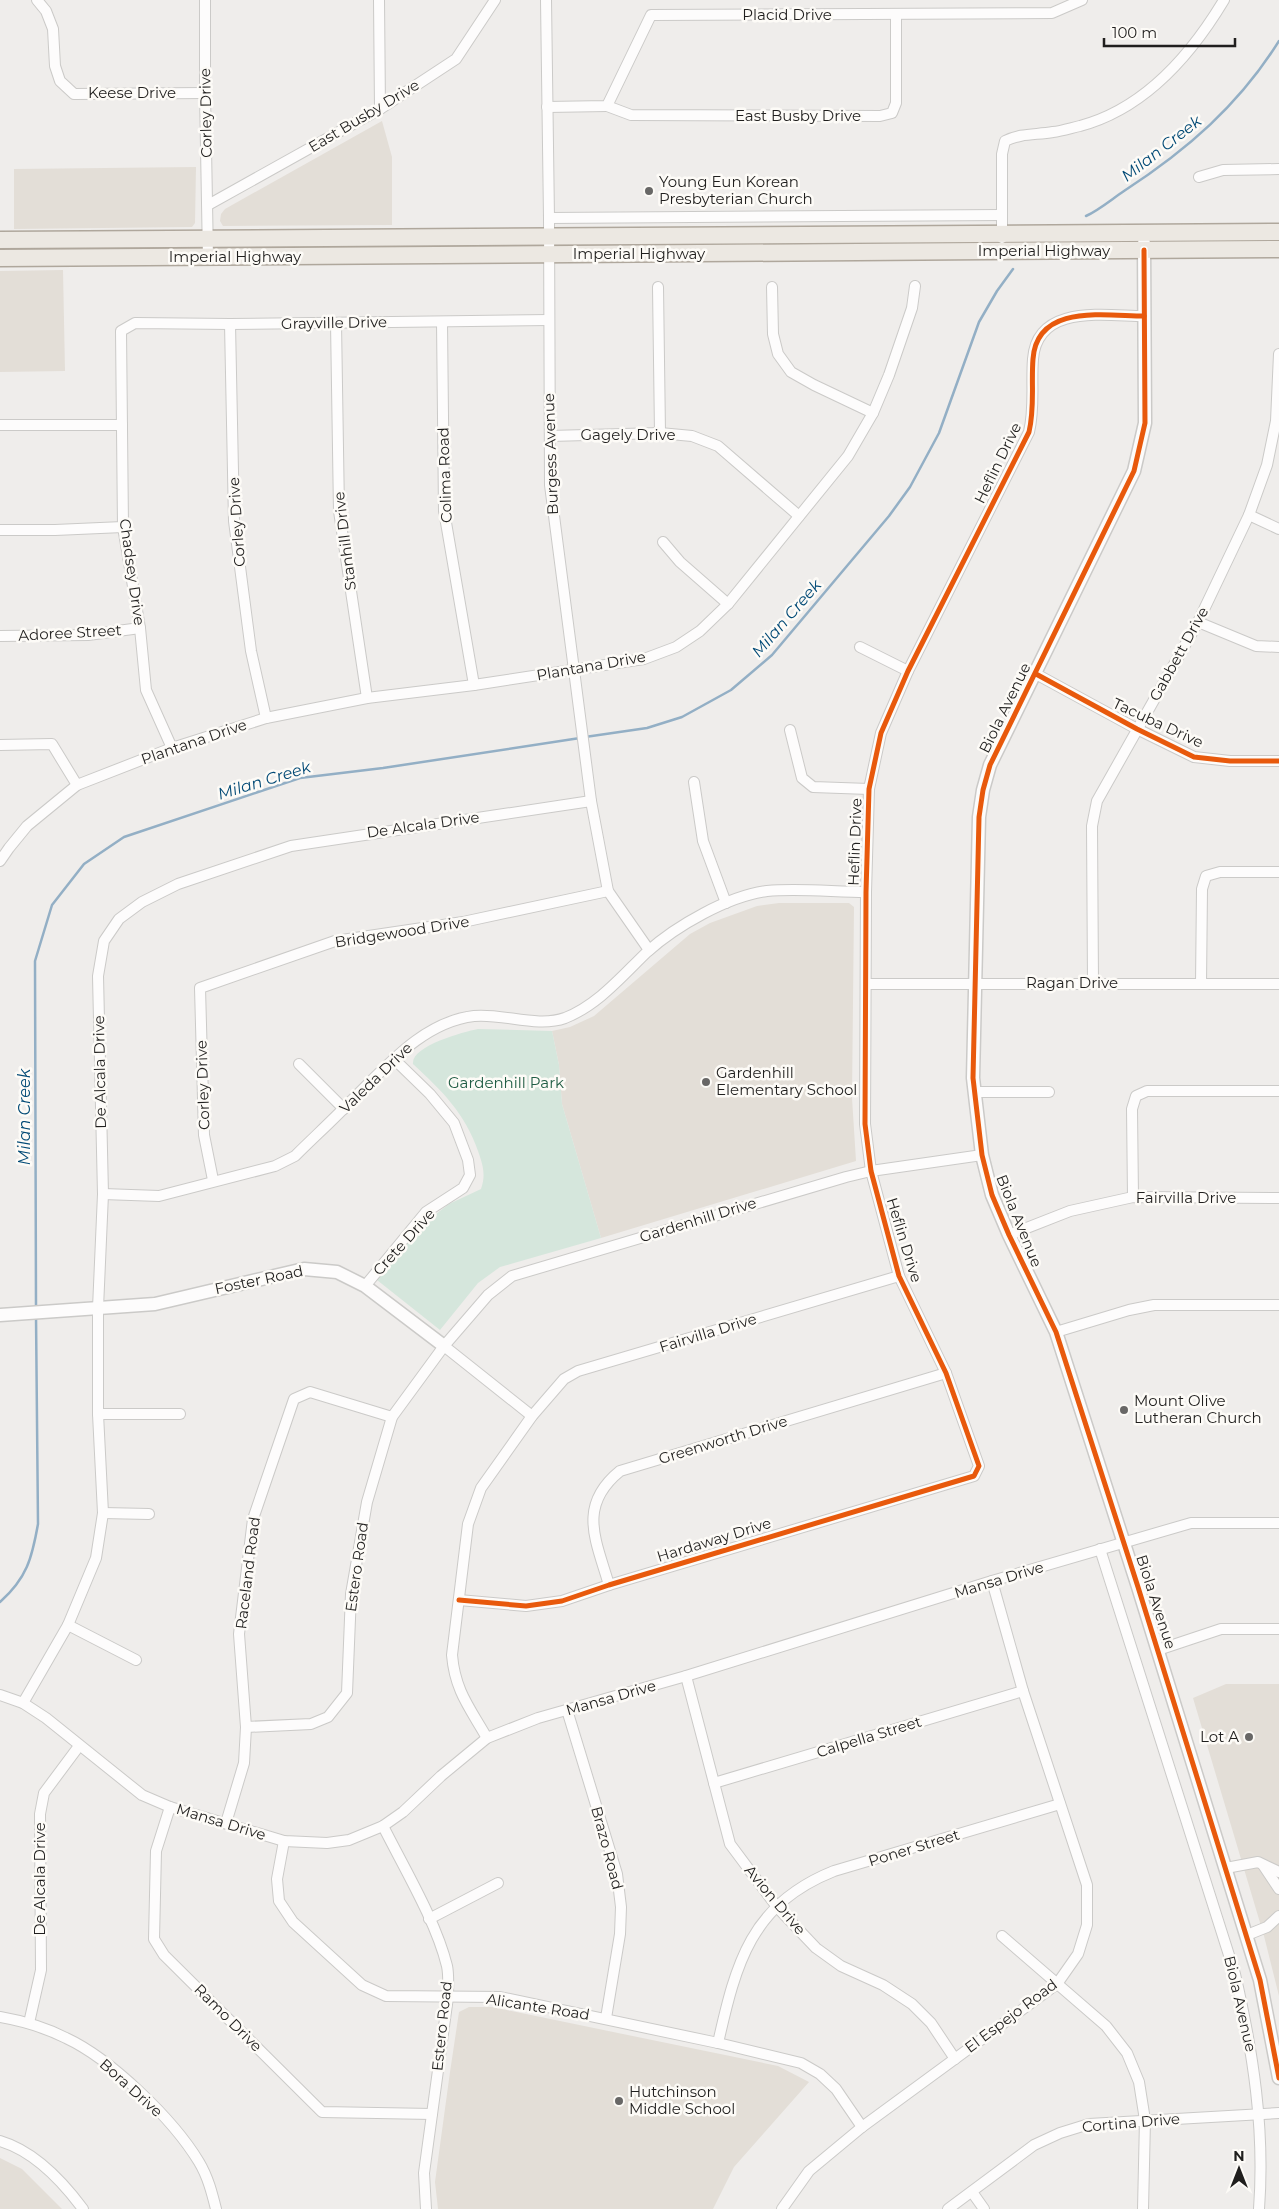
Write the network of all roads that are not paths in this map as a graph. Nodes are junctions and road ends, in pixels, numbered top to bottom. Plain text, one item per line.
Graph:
1 (37, 0) edge
2 (205, 0) edge
3 (379, 0) edge
4 (495, 0) edge
5 (546, 0) edge
6 (1082, 0) edge
7 (1224, 0) edge
8 (896, 15) junction
9 (205, 93) junction
10 (607, 106) junction
11 (547, 108) junction
12 (380, 109) junction
13 (1279, 169) edge
14 (1199, 177) dead end
15 (208, 205) junction
16 (1002, 215) junction
17 (549, 218) junction
18 (1279, 232) edge
19 (1144, 233) junction
20 (1002, 234) junction
21 (549, 237) junction
22 (208, 239) junction
23 (0, 240) edge
24 (1279, 249) edge
25 (1144, 250) junction
26 (1002, 251) junction
27 (550, 254) junction
28 (208, 257) junction
29 (0, 258) edge
30 (915, 286) dead end
31 (658, 287) dead end
32 (772, 287) dead end
33 (1144, 316) junction
34 (549, 320) junction
35 (442, 322) junction
36 (336, 323) junction
37 (230, 324) junction
38 (121, 331) joint
39 (1279, 354) edge
40 (873, 413) junction
41 (1277, 421) edge
42 (0, 425) edge
43 (122, 425) junction
44 (660, 433) junction
45 (550, 436) junction
46 (1249, 515) junction
47 (799, 516) junction
48 (123, 527) junction
49 (1279, 529) edge
50 (0, 530) edge
51 (663, 542) dead end
52 (728, 604) junction
53 (1198, 622) junction
54 (140, 628) junction
55 (0, 636) edge
56 (860, 647) dead end
57 (1279, 647) edge
58 (576, 670) junction
59 (908, 671) junction
60 (1036, 674) junction
61 (474, 685) junction
62 (367, 698) junction
63 (266, 718) junction
64 (1136, 729) junction
65 (790, 730) dead end
66 (0, 745) edge
67 (172, 748) junction
68 (1279, 761) edge
69 (694, 782) dead end
70 (77, 784) junction
71 (869, 789) junction
72 (591, 801) junction
73 (0, 862) edge
74 (1279, 872) edge
75 (608, 891) junction
76 (866, 892) junction
77 (726, 903) junction
78 (649, 950) junction
79 (1093, 983) junction
80 (866, 984) junction
81 (976, 984) junction
82 (1201, 984) junction
83 (1279, 984) edge
84 (200, 988) joint
85 (394, 1059) junction
86 (299, 1064) dead end
87 (1279, 1091) edge
88 (974, 1092) junction
89 (1049, 1092) dead end
90 (344, 1109) junction
91 (982, 1155) junction
92 (871, 1171) junction
93 (213, 1180) junction
94 (103, 1194) junction
95 (1133, 1197) junction
96 (1279, 1198) edge
97 (1009, 1236) junction
98 (899, 1276) junction
99 (365, 1286) junction
100 (1279, 1305) edge
101 (98, 1308) junction
102 (0, 1315) edge
103 (1056, 1332) junction
104 (444, 1346) junction
105 (946, 1373) junction
106 (98, 1414) junction
107 (180, 1414) dead end
108 (532, 1416) junction
109 (392, 1417) junction
110 (974, 1476) joint
111 (103, 1513) junction
112 (149, 1514) dead end
113 (1279, 1523) edge
114 (1123, 1542) junction
115 (1100, 1549) junction
116 (992, 1581) junction
117 (610, 1585) junction
118 (459, 1600) junction
119 (68, 1625) junction
120 (1279, 1629) edge
121 (1158, 1650) junction
122 (136, 1660) dead end
123 (686, 1676) junction
124 (1023, 1691) junction
125 (0, 1694) edge
126 (23, 1703) junction
127 (567, 1710) junction
128 (246, 1727) junction
129 (487, 1738) junction
130 (79, 1746) junction
131 (714, 1783) junction
132 (1060, 1804) junction
133 (170, 1807) junction
134 (226, 1824) junction
135 (383, 1826) junction
136 (284, 1842) junction
137 (1262, 1864) junction
138 (1226, 1868) junction
139 (1279, 1872) edge
140 (498, 1882) dead end
141 (1279, 1889) edge
142 (777, 1907) junction
143 (1278, 1915) edge
144 (429, 1919) junction
145 (1246, 1935) junction
146 (1002, 1936) dead end
147 (1056, 1984) junction
148 (448, 1997) junction
149 (0, 2017) edge
150 (606, 2018) junction
151 (29, 2022) junction
152 (718, 2043) junction
153 (955, 2059) junction
154 (1279, 2078) edge
155 (1279, 2112) edge
156 (432, 2114) junction
157 (1259, 2114) junction
158 (1145, 2120) junction
159 (862, 2127) junction
160 (0, 2142) edge
161 (972, 2192) junction
162 (83, 2209) edge
163 (216, 2209) edge
164 (426, 2209) edge
165 (782, 2209) edge
166 (948, 2209) edge
167 (984, 2209) edge
168 (1143, 2209) edge
169 (1259, 2209) edge

1 - 9 street, Keese Drive
2 - 9 street, Corley Drive
3 - 12 street
4 - 12 street, East Busby Drive
5 - 11 street, Burgess Avenue
6 - 8 street, Placid Drive
7 - 16 street
8 - 10 street, Placid Drive
8 - 10 street, East Busby Drive
9 - 15 street, Corley Drive
10 - 11 street
11 - 17 street, Burgess Avenue
12 - 15 street, East Busby Drive
13 - 14 street
15 - 22 street, Corley Drive
16 - 17 street
16 - 20 street
17 - 21 street, Burgess Avenue
18 - 19 main road, Imperial Highway
19 - 20 main road, Imperial Highway
19 - 25 street, Biola Avenue
20 - 21 main road, Imperial Highway
20 - 26 street
21 - 22 main road, Imperial Highway
21 - 27 street, Burgess Avenue
22 - 23 main road, Imperial Highway
22 - 28 street, Corley Drive
24 - 25 main road, Imperial Highway
25 - 26 main road, Imperial Highway
25 - 33 street, Biola Avenue
26 - 27 main road, Imperial Highway
27 - 28 main road, Imperial Highway
27 - 34 street, Burgess Avenue
28 - 29 main road, Imperial Highway
30 - 40 street, Plantana Drive
31 - 44 street
32 - 40 street
33 - 59 street, Heflin Drive
33 - 60 street, Biola Avenue
34 - 35 street, Grayville Drive
34 - 45 street, Burgess Avenue
35 - 36 street, Grayville Drive
35 - 61 street, Colima Road
36 - 37 street, Grayville Drive
36 - 62 street, Stanhill Drive
37 - 38 street, Grayville Drive
37 - 63 street, Corley Drive
38 - 43 street, Chadsey Drive
39 - 41 street, Gabbett Drive
40 - 47 street, Plantana Drive
41 - 46 street, Gabbett Drive
42 - 43 street
43 - 48 street, Chadsey Drive
44 - 45 street, Gagely Drive
44 - 47 street, Gagely Drive
45 - 58 street, Burgess Avenue
46 - 49 street
46 - 53 street, Gabbett Drive
47 - 52 street, Plantana Drive
48 - 50 street
48 - 54 street, Chadsey Drive
51 - 52 street
52 - 58 street, Plantana Drive
53 - 57 street
53 - 64 street, Gabbett Drive
54 - 55 street, Adoree Street
54 - 67 street, Chadsey Drive
56 - 59 street
58 - 61 street, Plantana Drive
58 - 72 street, Burgess Avenue
59 - 71 street, Heflin Drive
60 - 64 street, Tacuba Drive
60 - 81 street, Biola Avenue
61 - 62 street, Plantana Drive
62 - 63 street, Plantana Drive
63 - 67 street, Plantana Drive
64 - 68 street, Tacuba Drive
64 - 79 street, Gabbett Drive
65 - 71 street
66 - 70 street
67 - 70 street, Plantana Drive
69 - 77 street
70 - 73 street, Plantana Drive
71 - 76 street, Heflin Drive
72 - 75 street, Burgess Avenue
72 - 94 street, De Alcala Drive
74 - 82 street
75 - 78 street, Burgess Avenue
75 - 84 street, Bridgewood Drive
76 - 77 street, Valeda Drive
76 - 80 street, Heflin Drive
77 - 78 street, Valeda Drive
78 - 85 street, Valeda Drive
79 - 81 street, Ragan Drive
79 - 82 street, Ragan Drive
80 - 81 street, Ragan Drive
80 - 92 street, Heflin Drive
81 - 88 street, Biola Avenue
82 - 83 street, Ragan Drive
84 - 93 street, Corley Drive
85 - 90 street, Valeda Drive
85 - 99 street, Crete Drive
86 - 90 street
87 - 95 street
88 - 89 street
88 - 91 street, Biola Avenue
90 - 93 street, Valeda Drive
91 - 92 street, Gardenhill Drive
91 - 97 street, Biola Avenue
92 - 98 street, Heflin Drive
92 - 104 street, Gardenhill Drive
93 - 94 street, Valeda Drive
94 - 101 street, De Alcala Drive
95 - 96 street, Fairvilla Drive
95 - 97 street, Fairvilla Drive
97 - 103 street, Biola Avenue
98 - 105 street, Heflin Drive
98 - 108 street, Fairvilla Drive
99 - 101 street, Foster Road
99 - 104 street, Foster Road
100 - 103 street
101 - 102 street, Foster Road
101 - 106 street, De Alcala Drive
103 - 114 street, Biola Avenue
104 - 108 street, Foster Road
104 - 109 street, Estero Road
105 - 110 street, Heflin Drive
105 - 117 street, Greenworth Drive
106 - 107 street
106 - 111 street, De Alcala Drive
108 - 118 street
109 - 128 street, Estero Road
109 - 128 street, Raceland Road
110 - 117 street, Hardaway Drive
111 - 112 street
111 - 119 street, De Alcala Drive
113 - 114 street, Mansa Drive
114 - 115 street, Mansa Drive
114 - 121 street, Biola Avenue
115 - 116 street, Mansa Drive
115 - 157 street, Biola Avenue
116 - 123 street, Mansa Drive
116 - 124 street, El Espejo Road
117 - 118 street, Hardaway Drive
118 - 129 street
119 - 122 street
119 - 126 street, De Alcala Drive
120 - 121 street
121 - 138 street, Biola Avenue
123 - 127 street, Mansa Drive
123 - 131 street, Avion Drive
124 - 131 street, Calpella Street
124 - 132 street, El Espejo Road
125 - 126 street, Mansa Drive
126 - 130 street, Mansa Drive
127 - 129 street, Mansa Drive
127 - 150 street, Brazo Road
128 - 134 street, Raceland Road
129 - 135 street, Mansa Drive
130 - 133 street, Mansa Drive
130 - 151 street, De Alcala Drive
131 - 142 street, Avion Drive
132 - 142 street, Poner Street
132 - 147 street, El Espejo Road
133 - 134 street, Mansa Drive
133 - 156 street, Ramo Drive
134 - 136 street, Mansa Drive
135 - 136 street, Mansa Drive
135 - 144 street, Estero Road
136 - 148 street, Alicante Road
137 - 138 street
137 - 139 street
137 - 141 street
138 - 145 street, Biola Avenue
140 - 144 street
142 - 152 street, Poner Street
142 - 153 street, Avion Drive
143 - 145 street
144 - 148 street, Estero Road
145 - 154 street, Biola Avenue
146 - 147 street
147 - 153 street, El Espejo Road
147 - 158 street
148 - 150 street, Alicante Road
148 - 156 street, Estero Road
149 - 151 street, Bora Drive
150 - 152 street, Alicante Road
151 - 163 street, Bora Drive
152 - 159 street, Alicante Road
153 - 159 street, El Espejo Road
155 - 157 street, Cortina Drive
156 - 164 street, Estero Road
157 - 158 street, Cortina Drive
157 - 169 street, Biola Avenue
158 - 161 street, Cortina Drive
158 - 168 street
159 - 165 street, El Espejo Road
160 - 162 street
161 - 166 street, Cortina Drive
161 - 167 street

